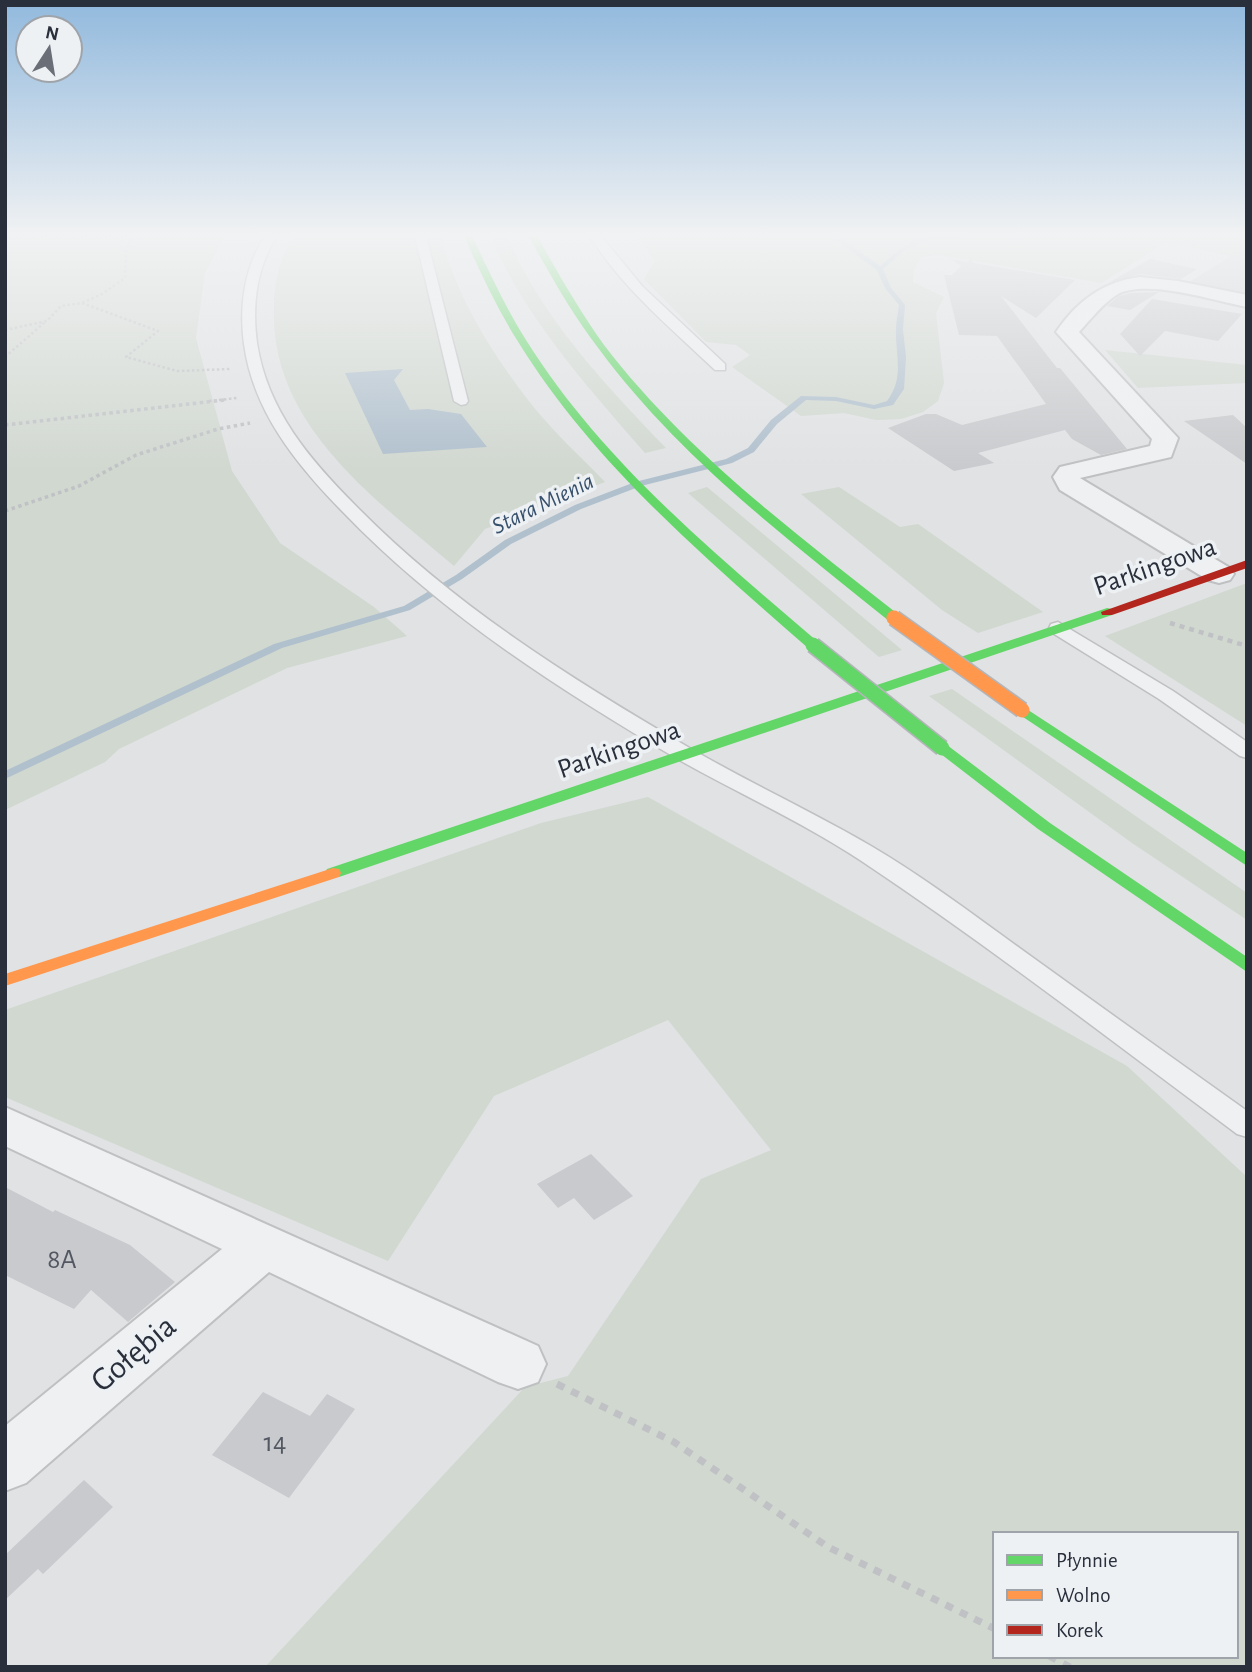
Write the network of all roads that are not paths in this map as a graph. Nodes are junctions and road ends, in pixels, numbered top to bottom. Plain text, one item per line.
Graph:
1 (248, 314) edge
2 (439, 314) edge
3 (505, 314) edge
4 (577, 314) edge
5 (663, 314) edge
6 (1086, 314) edge
7 (720, 367) dead end
8 (461, 401) dead end
9 (1247, 564) edge
10 (412, 570) joint
11 (1219, 574) junction
12 (464, 613) joint
13 (1058, 628) junction
14 (1247, 752) edge
15 (687, 755) junction
16 (1247, 861) edge
17 (1247, 966) edge
18 (5, 980) edge
19 (5, 1125) edge
20 (1247, 1126) edge
21 (264, 1245) junction
22 (519, 1364) road end
23 (5, 1463) edge

1 - 10 lane
2 - 8 lane
3 - 17 main road, bridge
4 - 16 main road, bridge
5 - 7 lane
6 - 11 street
9 - 11 main road, Parkingowa
10 - 12 lane
11 - 13 main road, Parkingowa
12 - 15 lane
13 - 14 lane
13 - 15 main road, Parkingowa
15 - 18 main road, Parkingowa
15 - 20 lane
19 - 21 street
21 - 22 street
21 - 23 street, Gołębia

